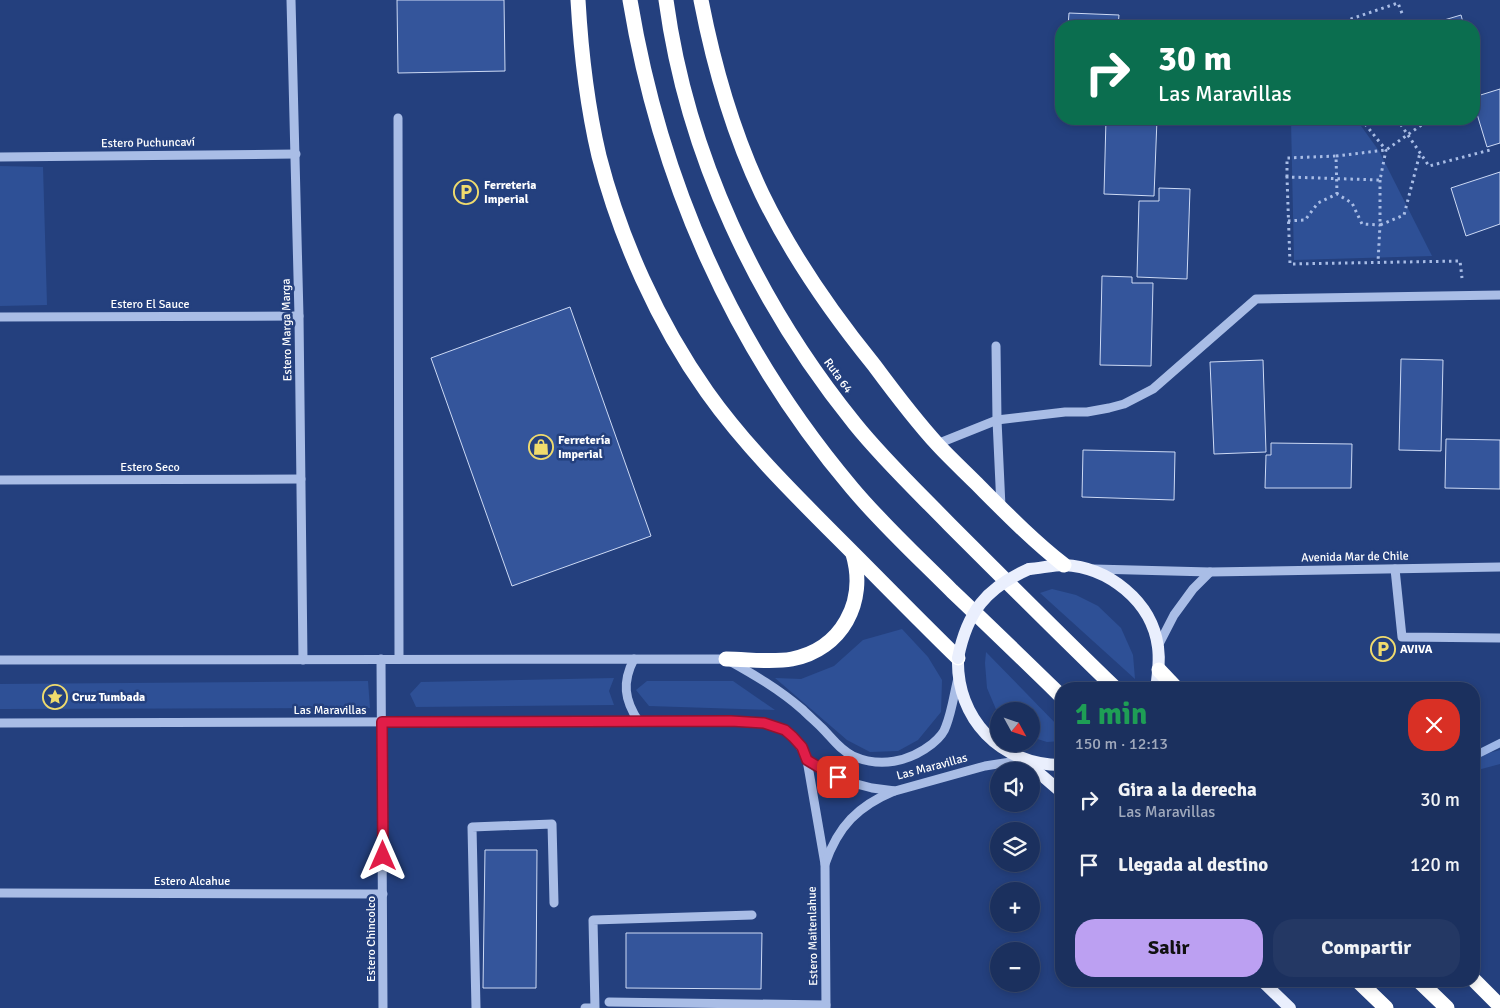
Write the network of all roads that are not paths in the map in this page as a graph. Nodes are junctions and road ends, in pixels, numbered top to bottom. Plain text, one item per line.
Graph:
1 (291, 0) edge
2 (578, 0) edge
3 (630, 0) edge
4 (666, 0) edge
5 (701, 0) edge
6 (398, 118) dead end
7 (296, 154) junction
8 (0, 157) edge
9 (1500, 295) edge
10 (299, 316) junction
11 (0, 317) edge
12 (996, 346) dead end
13 (997, 420) junction
14 (937, 444) junction
15 (301, 479) junction
16 (0, 480) edge
17 (1001, 508) junction
18 (852, 553) junction
19 (1064, 565) junction
20 (1500, 567) edge
21 (1086, 568) junction
22 (1395, 569) junction
23 (1210, 572) junction
24 (1500, 638) edge
25 (1158, 646) junction
26 (958, 658) junction
27 (381, 659) junction
28 (399, 659) junction
29 (634, 659) junction
30 (726, 659) junction
31 (0, 660) edge
32 (303, 660) junction
33 (1159, 670) junction
34 (958, 675) junction
35 (1109, 682) edge
36 (1157, 682) edge
37 (1170, 682) edge
38 (1055, 690) edge
39 (382, 722) junction
40 (639, 722) junction
41 (0, 723) edge
42 (807, 760) junction
43 (1023, 760) junction
44 (1055, 765) edge
45 (1055, 787) edge
46 (895, 791) junction
47 (825, 864) junction
48 (0, 893) edge
49 (383, 894) junction
50 (554, 903) dead end
51 (752, 915) dead end
52 (1480, 986) edge
53 (1268, 987) edge
54 (1364, 987) edge
55 (1425, 987) edge
56 (609, 1002) dead end
57 (826, 1006) edge
58 (1500, 1006) edge
59 (383, 1008) edge
60 (476, 1008) edge
61 (585, 1008) edge
62 (1290, 1008) edge
63 (1386, 1008) edge
64 (1447, 1008) edge

1 - 7 street, Estero Marga Marga
2 - 18 highway
3 - 38 highway
4 - 35 highway, Ruta 64
5 - 14 highway
6 - 28 street
7 - 8 street, Estero Puchuncaví
7 - 10 street, Estero Marga Marga
9 - 13 street
10 - 11 street, Estero El Sauce
10 - 15 street, Estero Marga Marga
12 - 13 street
13 - 14 street
13 - 17 street
14 - 17 highway
15 - 16 street, Estero Seco
15 - 32 street, Estero Marga Marga
17 - 19 highway
18 - 26 highway
18 - 30 highway
19 - 21 main road
19 - 26 main road, bridge
20 - 22 street, Avenida Mar de Chile
21 - 23 street, Avenida Mar de Chile
21 - 25 main road
22 - 23 street, Avenida Mar de Chile
22 - 24 street
23 - 25 street
25 - 33 main road
26 - 34 main road
27 - 28 street, Las Maravillas
27 - 32 street, Las Maravillas
27 - 39 street, Estero Chincolco
28 - 29 street, Las Maravillas
29 - 30 street, Las Maravillas
29 - 40 street
30 - 34 street, Las Maravillas
31 - 32 street, Las Maravillas
33 - 36 main road
33 - 37 highway
34 - 43 main road
39 - 40 street, Las Maravillas
39 - 41 street, Las Maravillas
39 - 49 street, Estero Chincolco
40 - 42 street, Las Maravillas
42 - 46 street, Las Maravillas
42 - 47 street, Estero Maitenlahue
43 - 44 main road
43 - 45 main road
43 - 46 street, Las Maravillas
46 - 47 street, Estero Maitenlahue
47 - 57 street, Estero Maitenlahue
48 - 49 street, Estero Alcahue
49 - 59 street, Estero Chincolco
50 - 60 street
51 - 61 street
52 - 58 highway
53 - 62 main road
54 - 63 highway
55 - 64 highway
56 - 57 street

